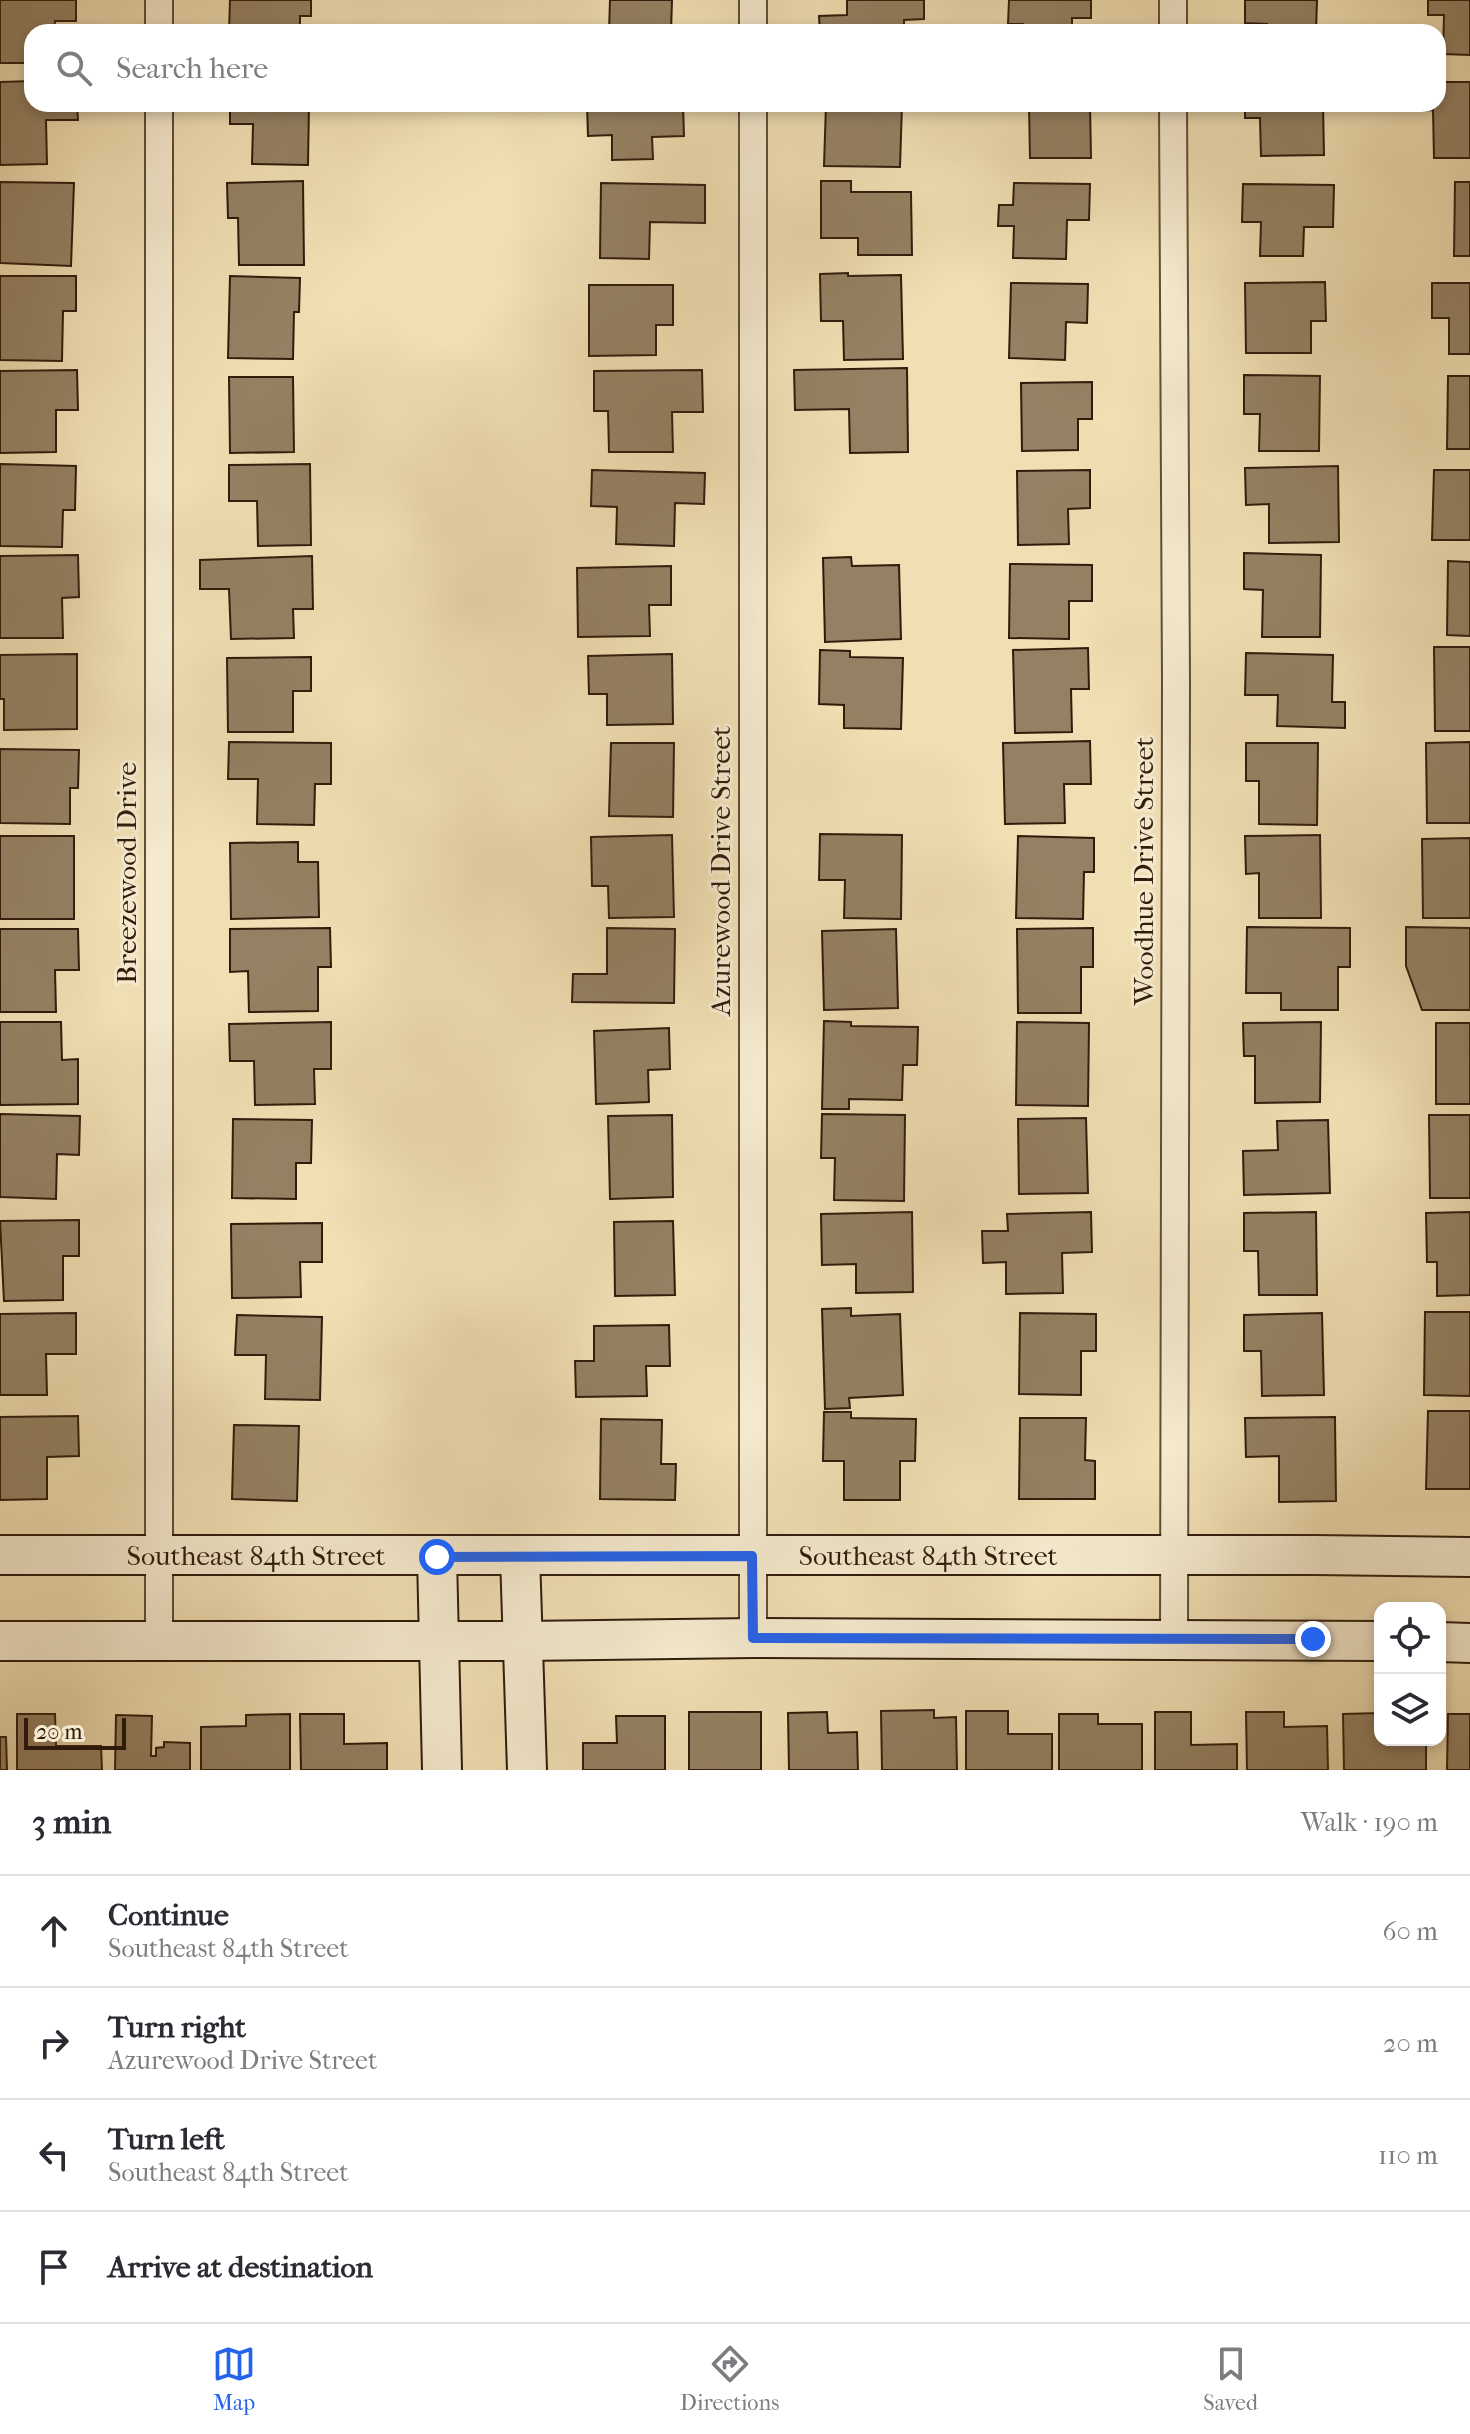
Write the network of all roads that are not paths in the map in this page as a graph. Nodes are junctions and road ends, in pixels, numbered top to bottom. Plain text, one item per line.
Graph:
1 (159, 0) edge
2 (753, 0) edge
3 (1173, 0) edge
4 (159, 24) edge
5 (753, 24) edge
6 (1173, 24) edge
7 (159, 112) edge
8 (753, 112) edge
9 (1173, 112) edge
10 (0, 1555) edge
11 (158, 1555) junction
12 (1172, 1555) junction
13 (520, 1556) junction
14 (752, 1556) junction
15 (437, 1557) junction
16 (1470, 1557) edge
17 (753, 1638) junction
18 (1174, 1639) junction
19 (0, 1641) edge
20 (159, 1641) junction
21 (438, 1641) junction
22 (523, 1641) junction
23 (1374, 1641) edge
24 (1446, 1642) edge
25 (1470, 1643) edge
26 (442, 1770) edge
27 (527, 1770) edge

1 - 4 street
2 - 5 street
3 - 6 street
7 - 11 street, Breezewood Drive
8 - 14 street, Azurewood Drive Street
9 - 12 street, Woodhue Drive Street
10 - 11 street, Southeast 84th Street
11 - 15 street, Southeast 84th Street
11 - 20 street, Breezewood Drive
12 - 14 street, Southeast 84th Street
12 - 16 street, Southeast 84th Street
12 - 18 street, Woodhue Drive Street
13 - 14 street, Southeast 84th Street
13 - 15 street, Southeast 84th Street
13 - 22 street
14 - 17 street, Azurewood Drive Street
15 - 21 street
17 - 18 street
17 - 22 street
18 - 23 street
19 - 20 street
20 - 21 street
21 - 22 street
21 - 26 street
22 - 27 street
24 - 25 street

